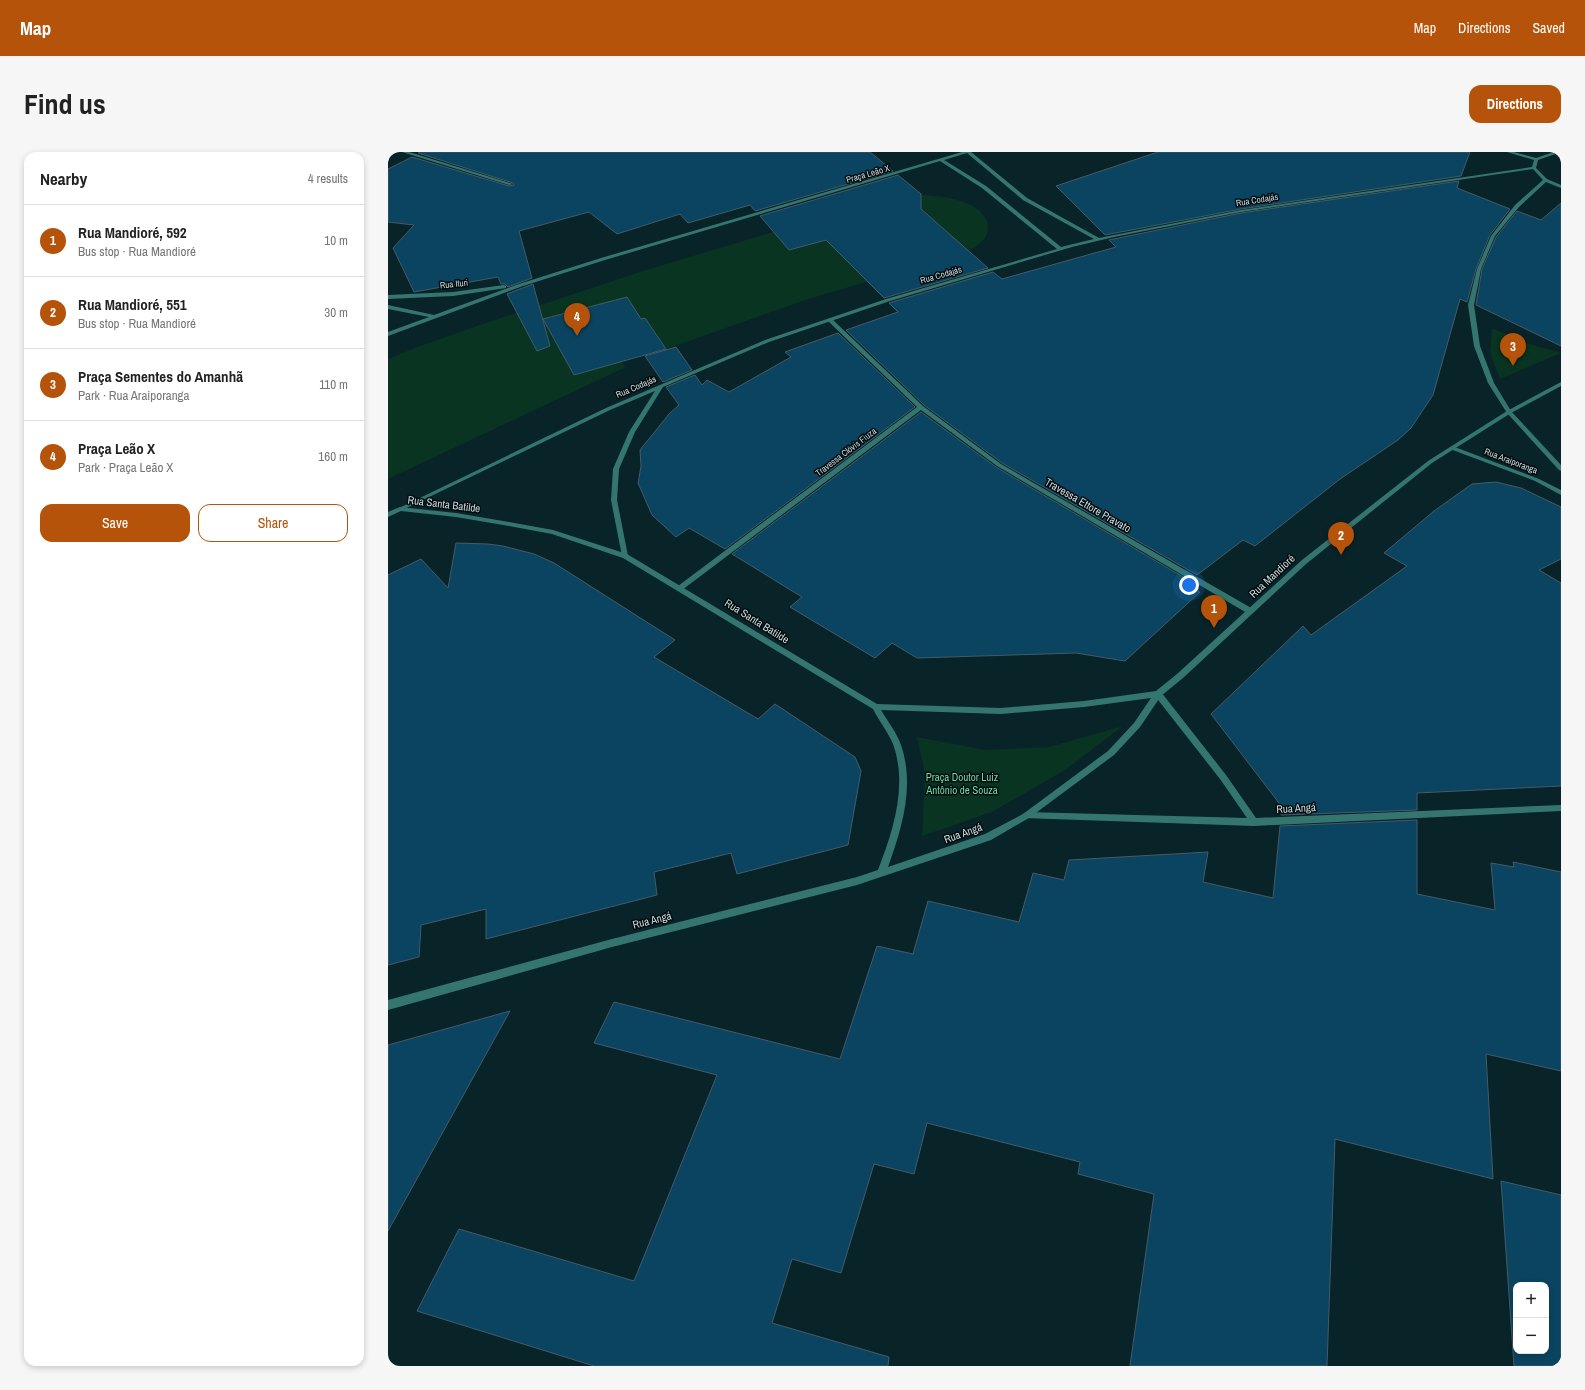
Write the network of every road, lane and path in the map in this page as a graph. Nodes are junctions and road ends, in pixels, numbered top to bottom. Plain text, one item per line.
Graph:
1 (404, 152) edge
2 (968, 152) edge
3 (1509, 152) edge
4 (1559, 152) edge
5 (1536, 159) junction
6 (941, 160) junction
7 (1534, 168) junction
8 (1546, 180) junction
9 (511, 184) dead end
10 (1561, 187) edge
11 (1099, 240) junction
12 (1060, 249) junction
13 (521, 285) junction
14 (388, 297) edge
15 (388, 307) edge
16 (432, 316) junction
17 (830, 320) junction
18 (389, 332) edge
19 (1561, 384) edge
20 (661, 386) junction
21 (921, 407) junction
22 (1509, 412) junction
23 (1452, 448) junction
24 (1561, 469) edge
25 (1561, 493) edge
26 (400, 509) junction
27 (388, 515) edge
28 (625, 556) junction
29 (680, 588) junction
30 (1250, 611) junction
31 (1158, 694) junction
32 (876, 707) junction
33 (1561, 808) edge
34 (1026, 816) junction
35 (1254, 822) junction
36 (882, 872) junction
37 (388, 1005) edge

1 - 9 street
2 - 6 street, Praça Leão X
2 - 11 street, Praça Leão X
3 - 5 street
4 - 5 street
5 - 7 street
6 - 12 street
6 - 13 street, Praça Leão X
7 - 8 street
7 - 11 street, Rua Codajás
8 - 10 street
8 - 22 street, Rua Araiporanga
11 - 12 street, Rua Codajás
12 - 17 street, Rua Codajás
13 - 14 street, Rua Ituri
13 - 16 street, Praça Leão X
15 - 16 street
16 - 18 street, Praça Leão X
17 - 20 street, Rua Codajás
17 - 21 street
19 - 22 street, Rua Mandioré
20 - 26 street, Rua Codajás
20 - 28 street
21 - 29 street, Travessa Clóvis Fiuza
21 - 30 street, Travessa Ettore Pravato
22 - 23 street, Rua Mandioré
22 - 24 street, Rua Araiporanga
23 - 25 street, Rua Araiporanga
23 - 30 street, Rua Mandioré
26 - 27 street, Rua Codajás
26 - 28 street, Rua Santa Batilde
28 - 29 street, Rua Santa Batilde
29 - 32 street, Rua Santa Batilde
30 - 31 street, Rua Mandioré
31 - 32 street
31 - 34 street, Rua Mandioré
31 - 35 street
32 - 36 street
33 - 35 street, Rua Angá
34 - 35 street, Rua Angá
34 - 36 street, Rua Angá
36 - 37 street, Rua Angá

